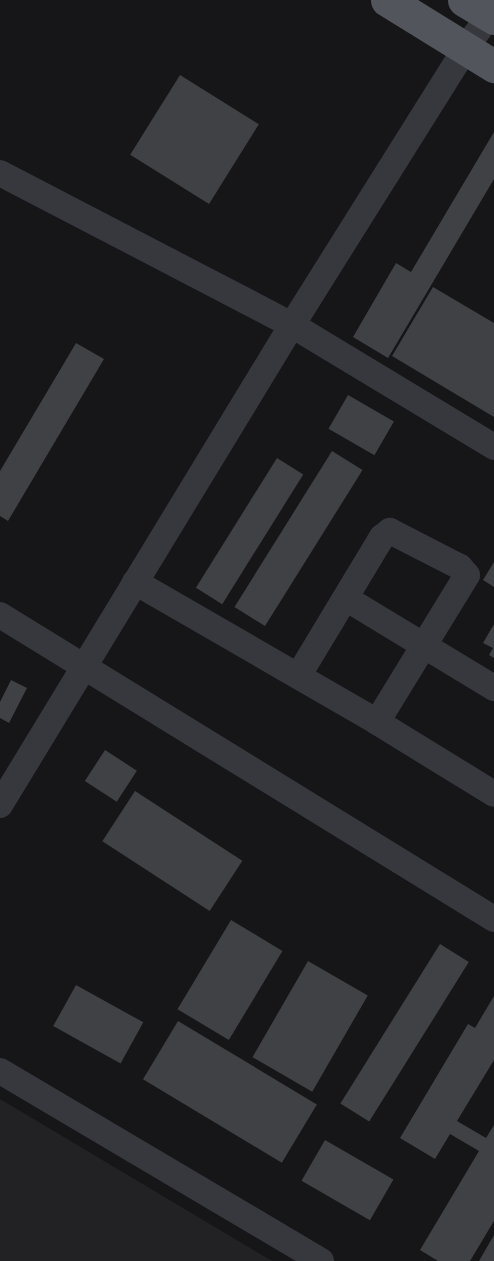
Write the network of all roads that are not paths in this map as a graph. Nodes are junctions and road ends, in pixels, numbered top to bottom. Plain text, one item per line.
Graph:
1 (387, 0) edge
2 (485, 10) edge
3 (465, 49) junction
4 (494, 66) edge
5 (0, 173) edge
6 (292, 325) junction
7 (494, 447) edge
8 (135, 582) junction
9 (347, 599) junction
10 (0, 615) edge
11 (424, 645) junction
12 (84, 667) junction
13 (298, 676) junction
14 (494, 688) edge
15 (377, 722) junction
16 (494, 794) edge
17 (0, 805) edge
18 (494, 919) edge
19 (0, 1071) edge
20 (321, 1261) edge

1 - 3 main road
2 - 3 street
3 - 4 main road
3 - 6 street
5 - 6 street
6 - 7 street
6 - 8 street
8 - 12 street
8 - 13 street
9 - 11 street
9 - 11 street
9 - 13 street
10 - 12 street
11 - 14 street
11 - 15 street
12 - 17 street
12 - 18 street
13 - 15 street
15 - 16 street
19 - 20 street

